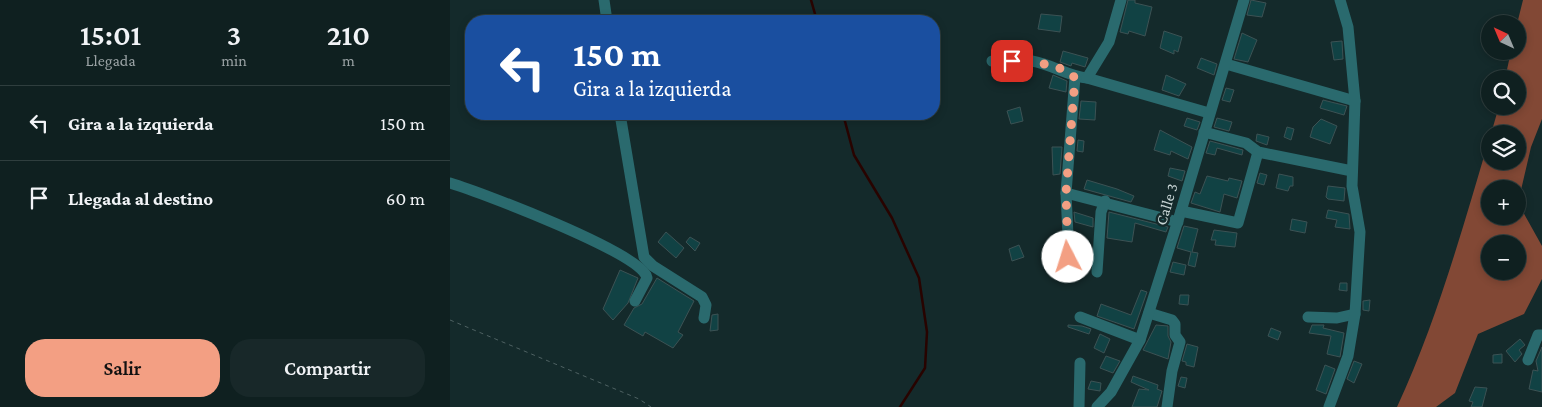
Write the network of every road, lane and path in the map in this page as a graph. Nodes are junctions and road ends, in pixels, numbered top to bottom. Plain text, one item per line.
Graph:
1 (604, 0) edge
2 (1121, 0) edge
3 (1244, 0) edge
4 (1340, 0) edge
5 (606, 15) edge
6 (992, 61) dead end
7 (1226, 64) junction
8 (1075, 78) junction
9 (1087, 78) junction
10 (1354, 101) junction
11 (1209, 113) junction
12 (621, 120) edge
13 (1204, 132) junction
14 (1258, 152) junction
15 (1352, 171) junction
16 (450, 183) edge
17 (1066, 193) junction
18 (1105, 201) junction
19 (1180, 217) junction
20 (1068, 257) dead end
21 (1097, 272) dead end
22 (636, 301) dead end
23 (1149, 313) junction
24 (1355, 314) junction
25 (1080, 317) dead end
26 (1308, 317) dead end
27 (704, 318) dead end
28 (450, 320) edge
29 (1542, 335) edge
30 (1140, 340) junction
31 (1528, 360) dead end
32 (1080, 363) dead end
33 (651, 407) edge
34 (1079, 407) edge
35 (1096, 407) edge
36 (1167, 407) edge
37 (1329, 407) edge

1 - 5 street
2 - 9 street
3 - 7 street, Calle 3
4 - 10 street
6 - 8 street
7 - 10 street
7 - 11 street, Calle 3
8 - 9 street
8 - 17 street
9 - 11 street
10 - 15 street
11 - 13 street, Calle 3
12 - 27 street
13 - 14 street
13 - 19 street, Calle 3
14 - 15 street
14 - 19 street
15 - 24 street
16 - 22 street
17 - 18 street
17 - 20 street
18 - 19 street
18 - 21 street
19 - 23 street, Calle 3
23 - 30 street, Calle 3
23 - 36 street
24 - 26 street
24 - 37 street
25 - 30 street
28 - 33 path
29 - 31 street
30 - 35 street, Calle 3
32 - 34 street

